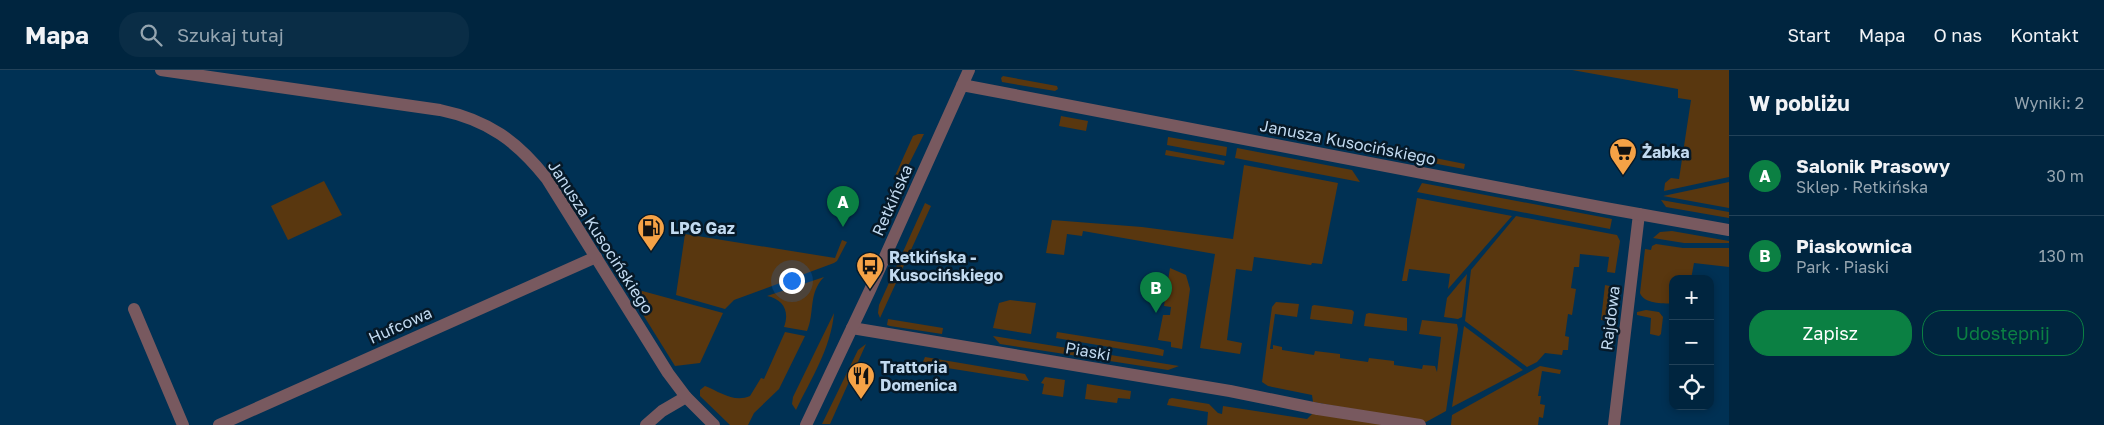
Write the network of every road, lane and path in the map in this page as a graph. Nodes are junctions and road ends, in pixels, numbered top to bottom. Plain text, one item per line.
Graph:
1 (161, 70) edge
2 (969, 70) edge
3 (962, 85) junction
4 (1639, 214) junction
5 (1729, 230) edge
6 (596, 257) junction
7 (134, 309) dead end
8 (852, 328) junction
9 (686, 397) junction
10 (183, 425) edge
11 (219, 425) edge
12 (646, 425) edge
13 (714, 425) edge
14 (806, 425) edge
15 (1420, 425) edge
16 (1614, 425) edge

1 - 6 street, Janusza Kusocińskiego
2 - 3 street, Retkińska
3 - 4 street, Janusza Kusocińskiego
3 - 8 street, Retkińska
4 - 5 street, Janusza Kusocińskiego
4 - 16 street, Rajdowa
6 - 9 street, Janusza Kusocińskiego
6 - 11 street, Hufcowa
7 - 10 street
8 - 14 street, Retkińska
8 - 15 street, Piaski
9 - 12 street
9 - 13 street, Janusza Kusocińskiego

